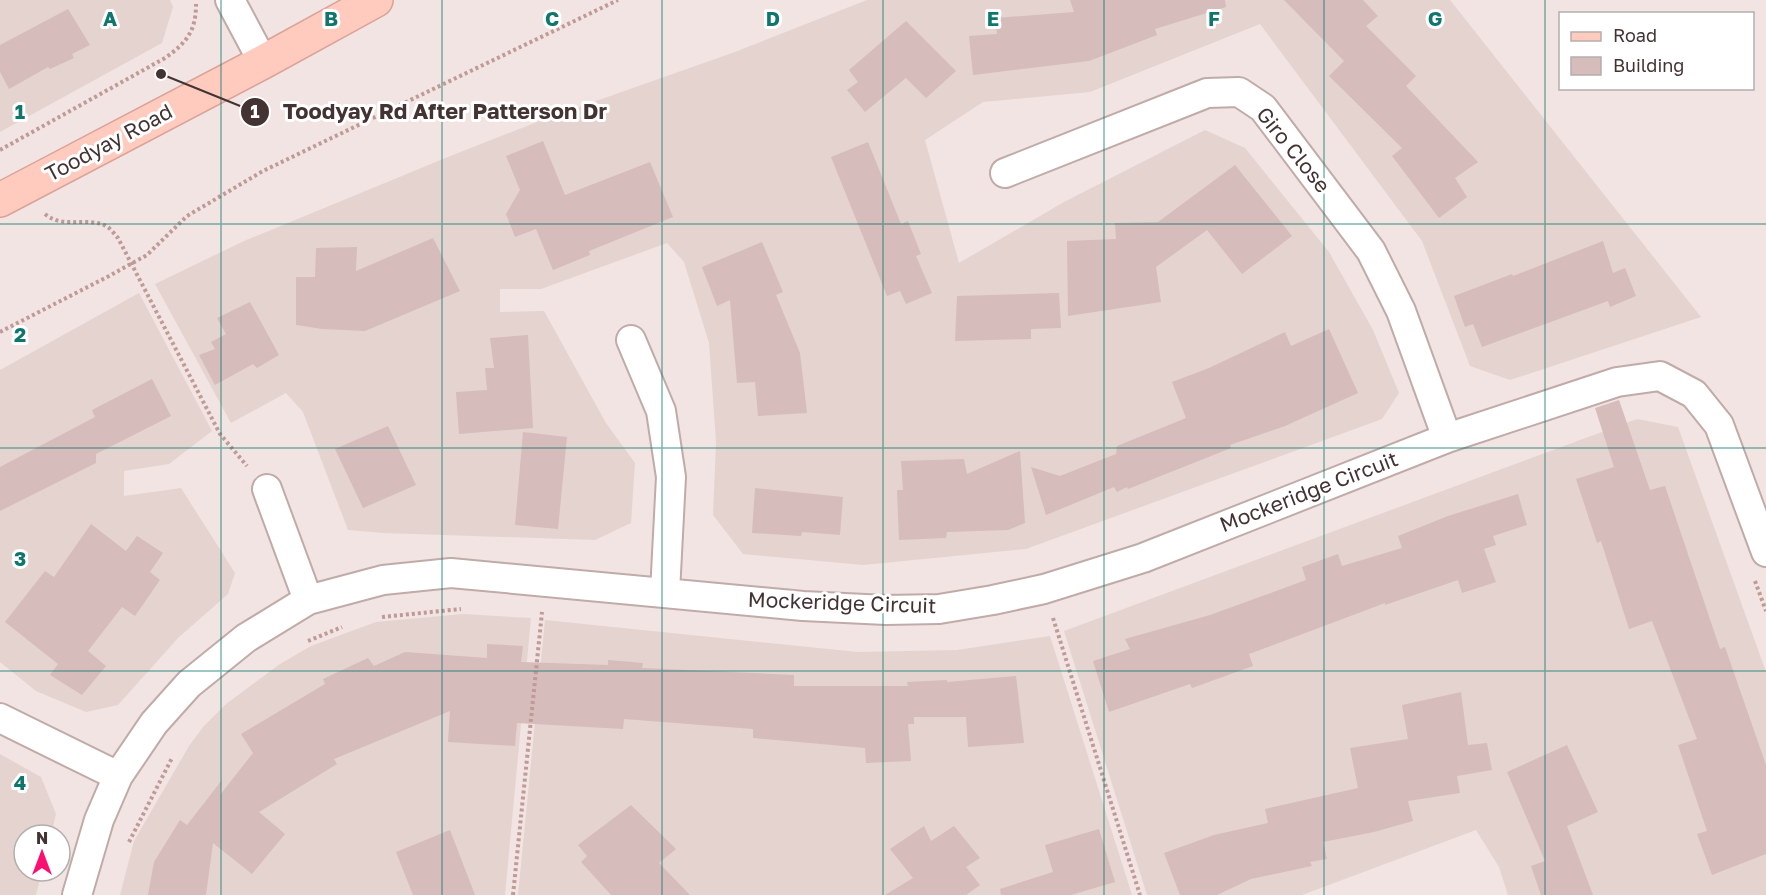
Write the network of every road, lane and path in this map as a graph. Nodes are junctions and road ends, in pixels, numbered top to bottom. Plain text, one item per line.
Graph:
1 (196, 0) edge
2 (230, 0) edge
3 (376, 0) edge
4 (618, 0) edge
5 (263, 62) junction
6 (0, 150) edge
7 (1005, 173) dead end
8 (28, 185) junction
9 (0, 200) edge
10 (131, 263) junction
11 (0, 332) edge
12 (631, 340) dead end
13 (1447, 438) junction
14 (267, 489) joint
15 (1766, 552) edge
16 (665, 592) junction
17 (308, 600) junction
18 (1050, 609) dead end
19 (542, 610) dead end
20 (0, 718) edge
21 (118, 776) junction
22 (77, 895) edge
23 (513, 895) edge
24 (1140, 895) edge

1 - 6 path
2 - 5 street
3 - 5 main road, Toodyay Road
4 - 10 path
5 - 8 main road, Toodyay Road
7 - 13 street, Giro Close
8 - 9 main road, Toodyay Road
8 - 10 path
10 - 11 path
10 - 14 path
12 - 16 street
13 - 15 street, Mockeridge Circuit
13 - 16 street, Mockeridge Circuit
14 - 17 street
16 - 17 street, Mockeridge Circuit
17 - 21 street, Mockeridge Circuit
18 - 24 path
19 - 23 path
20 - 21 street
21 - 22 street, Mockeridge Circuit

